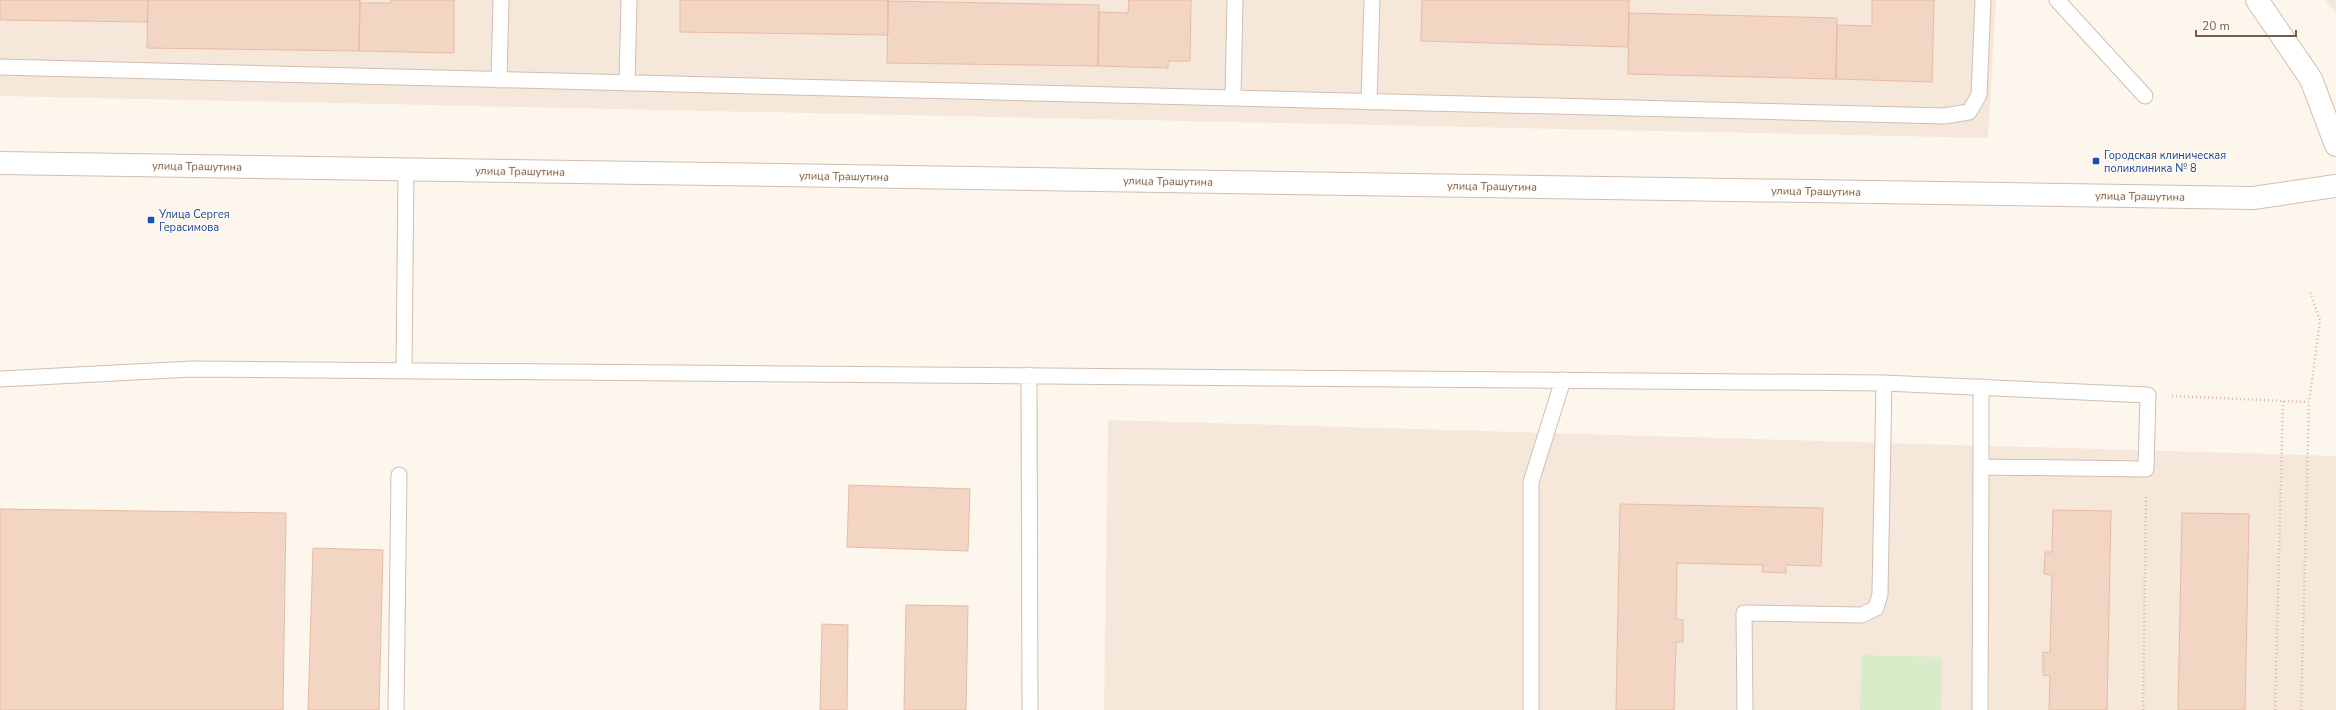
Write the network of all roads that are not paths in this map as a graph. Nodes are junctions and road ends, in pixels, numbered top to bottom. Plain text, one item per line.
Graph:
1 (501, 0) edge
2 (629, 0) edge
3 (1235, 0) edge
4 (1372, 0) edge
5 (1983, 0) edge
6 (2058, 0) edge
7 (2257, 0) edge
8 (0, 67) edge
9 (499, 80) junction
10 (627, 83) junction
11 (2145, 96) dead end
12 (1233, 98) junction
13 (1369, 102) junction
14 (2336, 145) edge
15 (0, 163) edge
16 (406, 170) junction
17 (2336, 186) edge
18 (404, 370) junction
19 (1029, 375) junction
20 (0, 379) edge
21 (1563, 380) junction
22 (1884, 383) junction
23 (1981, 387) junction
24 (1981, 467) junction
25 (399, 475) dead end
26 (396, 710) edge
27 (1030, 710) edge
28 (1531, 710) edge
29 (1745, 710) edge
30 (1980, 710) edge

1 - 9 lane
2 - 10 lane
3 - 12 lane
4 - 13 lane
5 - 13 lane
6 - 11 lane
7 - 14 street
8 - 9 lane
9 - 10 lane
10 - 12 lane
12 - 13 lane
15 - 16 street, улица Трашутина
16 - 17 street, улица Трашутина
16 - 18 lane
18 - 19 lane
18 - 20 lane
19 - 21 lane
19 - 27 lane
21 - 22 lane
21 - 28 lane
22 - 23 lane
22 - 29 lane
23 - 24 lane
23 - 24 lane
24 - 30 lane
25 - 26 lane

